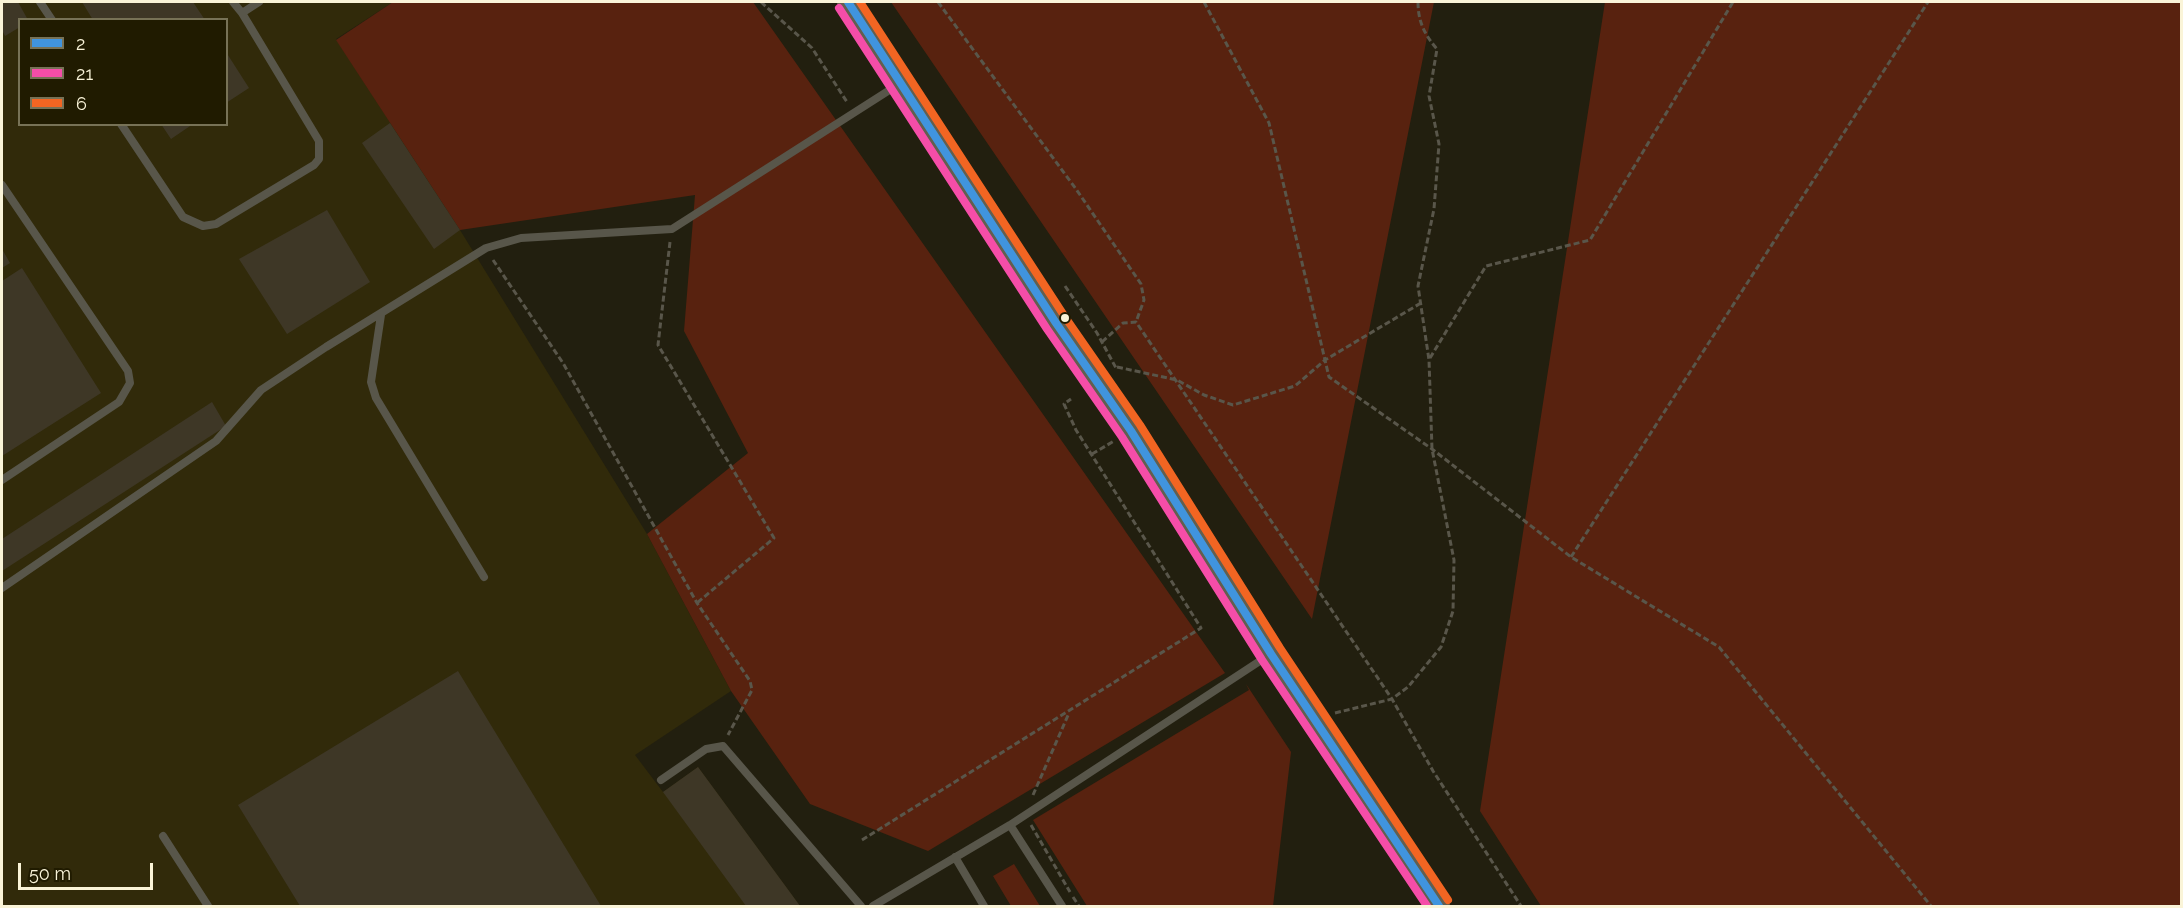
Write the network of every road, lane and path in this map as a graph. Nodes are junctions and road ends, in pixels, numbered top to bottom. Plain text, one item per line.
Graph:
1 (40, 2) edge
2 (233, 2) edge
3 (259, 2) edge
4 (760, 2) edge
5 (848, 2) edge
6 (938, 2) edge
7 (1204, 2) edge
8 (1418, 2) edge
9 (1733, 2) edge
10 (1928, 2) edge
11 (242, 13) junction
12 (51, 18) edge
13 (901, 83) junction
14 (853, 111) junction
15 (123, 126) edge
16 (2, 185) edge
17 (672, 229) junction
18 (486, 248) junction
19 (1065, 286) dead end
20 (1421, 303) junction
21 (381, 315) junction
22 (1136, 322) junction
23 (1098, 333) dead end
24 (1102, 342) dead end
25 (1326, 360) junction
26 (1429, 360) junction
27 (1117, 368) dead end
28 (1177, 380) junction
29 (1071, 399) dead end
30 (1131, 431) junction
31 (1432, 449) junction
32 (1092, 454) junction
33 (2, 480) edge
34 (1571, 557) junction
35 (484, 577) dead end
36 (2, 588) edge
37 (697, 603) junction
38 (1271, 654) junction
39 (1392, 699) junction
40 (1070, 711) junction
41 (1314, 717) junction
42 (723, 746) junction
43 (661, 780) dead end
44 (1025, 815) junction
45 (1010, 825) junction
46 (163, 836) dead end
47 (862, 840) dead end
48 (955, 857) junction
49 (207, 906) edge
50 (861, 906) edge
51 (873, 906) edge
52 (984, 906) edge
53 (1062, 906) edge
54 (1079, 906) edge
55 (1439, 906) edge
56 (1521, 906) edge
57 (1931, 906) edge

1 - 12 lane
2 - 11 lane
3 - 11 lane
4 - 14 path
5 - 13 main road
6 - 22 path
7 - 25 path
8 - 20 path
9 - 26 path
10 - 34 path
11 - 15 lane
13 - 14 lane
13 - 30 main road
14 - 17 lane
16 - 33 lane
17 - 18 lane
17 - 37 path
18 - 21 lane
18 - 37 path
19 - 23 path
20 - 25 path
20 - 26 path
21 - 35 lane
21 - 36 lane
22 - 24 path
22 - 28 path
25 - 28 path
25 - 31 path
26 - 31 path
27 - 28 path
28 - 39 path
29 - 32 path
30 - 32 path
30 - 38 main road
31 - 34 path
31 - 39 path
32 - 40 path
34 - 57 path
37 - 42 path
38 - 41 main road
38 - 44 lane
39 - 41 path
39 - 56 path
40 - 44 path
40 - 47 path
41 - 55 main road
42 - 43 lane
42 - 50 lane
44 - 45 lane
44 - 54 path
45 - 48 lane
45 - 53 lane
46 - 49 lane
48 - 51 lane
48 - 52 lane

